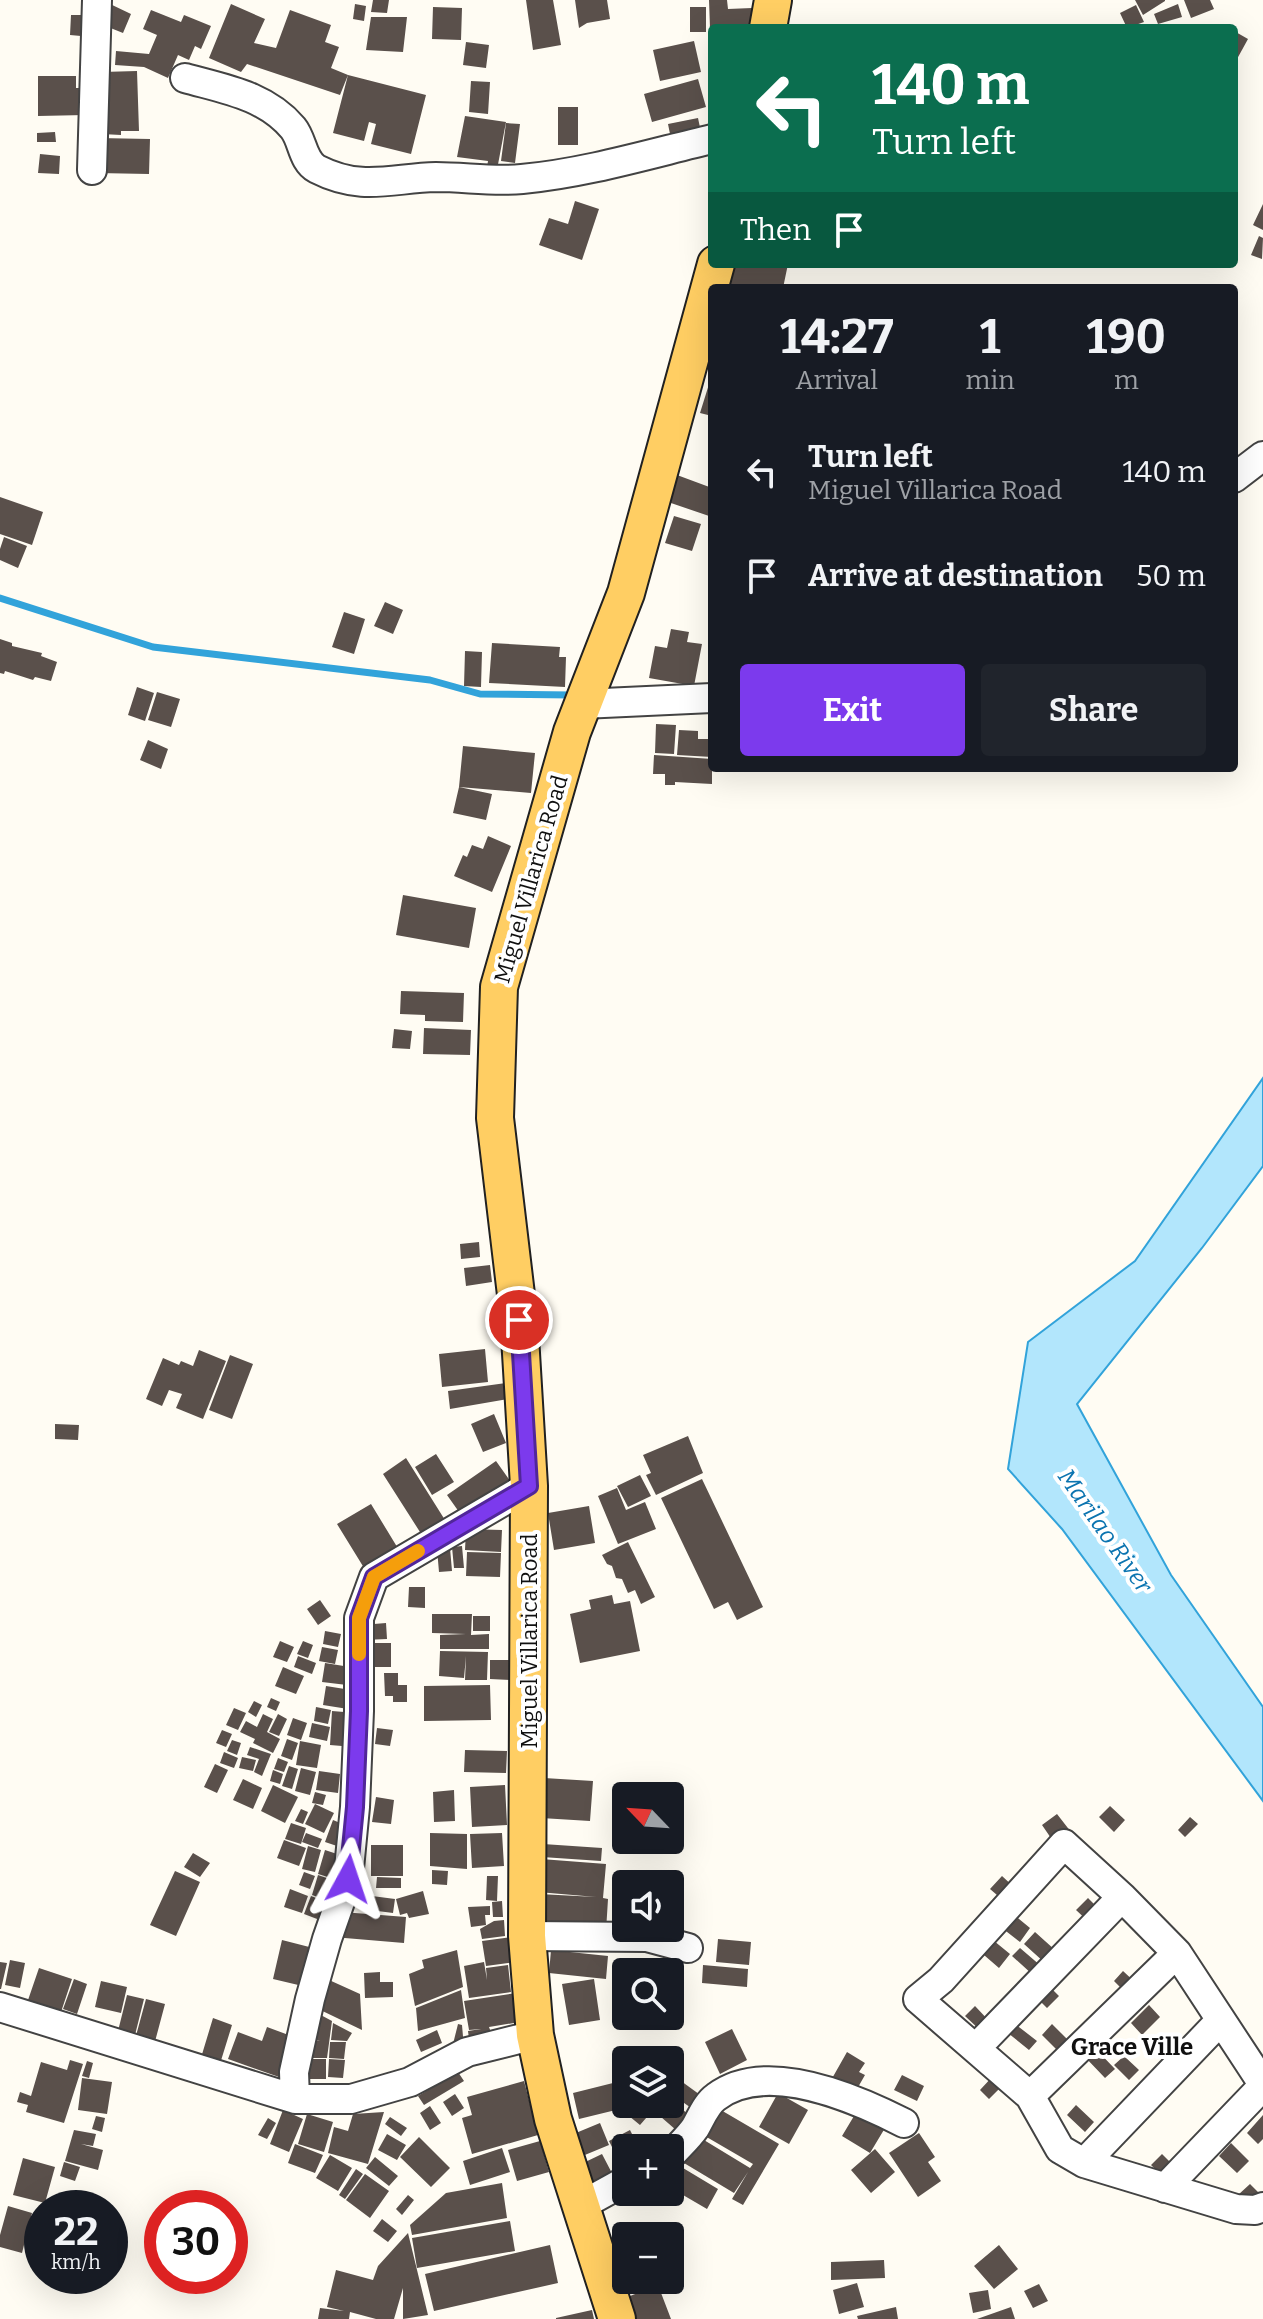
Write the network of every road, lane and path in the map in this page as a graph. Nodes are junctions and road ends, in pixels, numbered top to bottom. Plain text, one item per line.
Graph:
1 (97, 0) edge
2 (773, 0) edge
3 (769, 24) edge
4 (185, 78) dead end
5 (708, 140) edge
6 (92, 170) dead end
7 (708, 293) edge
8 (1263, 456) edge
9 (1238, 475) edge
10 (708, 698) edge
11 (582, 704) junction
12 (529, 1486) junction
13 (1122, 1897) junction
14 (527, 1936) junction
15 (688, 1948) dead end
16 (1177, 1953) junction
17 (0, 2007) edge
18 (1220, 2021) junction
19 (535, 2035) junction
20 (976, 2048) junction
21 (1263, 2085) edge
22 (1030, 2096) junction
23 (295, 2099) junction
24 (904, 2123) dead end
25 (684, 2140) edge
26 (1084, 2163) junction
27 (612, 2188) edge
28 (1165, 2188) junction
29 (582, 2205) junction
30 (1263, 2207) edge
31 (617, 2319) edge

1 - 6 street
2 - 3 main road
4 - 5 street
7 - 11 main road, Miguel Villarica Road
8 - 9 street
10 - 11 street
11 - 12 main road, Miguel Villarica Road
12 - 14 main road, Miguel Villarica Road
12 - 23 street
13 - 16 street
13 - 20 street
13 - 20 street
14 - 15 street
14 - 19 main road, Miguel Villarica Road
16 - 18 street
16 - 22 street
17 - 23 street
18 - 21 street
18 - 26 street
19 - 23 street
19 - 29 main road, Miguel Villarica Road
20 - 22 street
21 - 28 street
22 - 26 street
24 - 25 street
26 - 28 street
27 - 29 street
28 - 30 street
29 - 31 main road, Miguel Villarica Road

